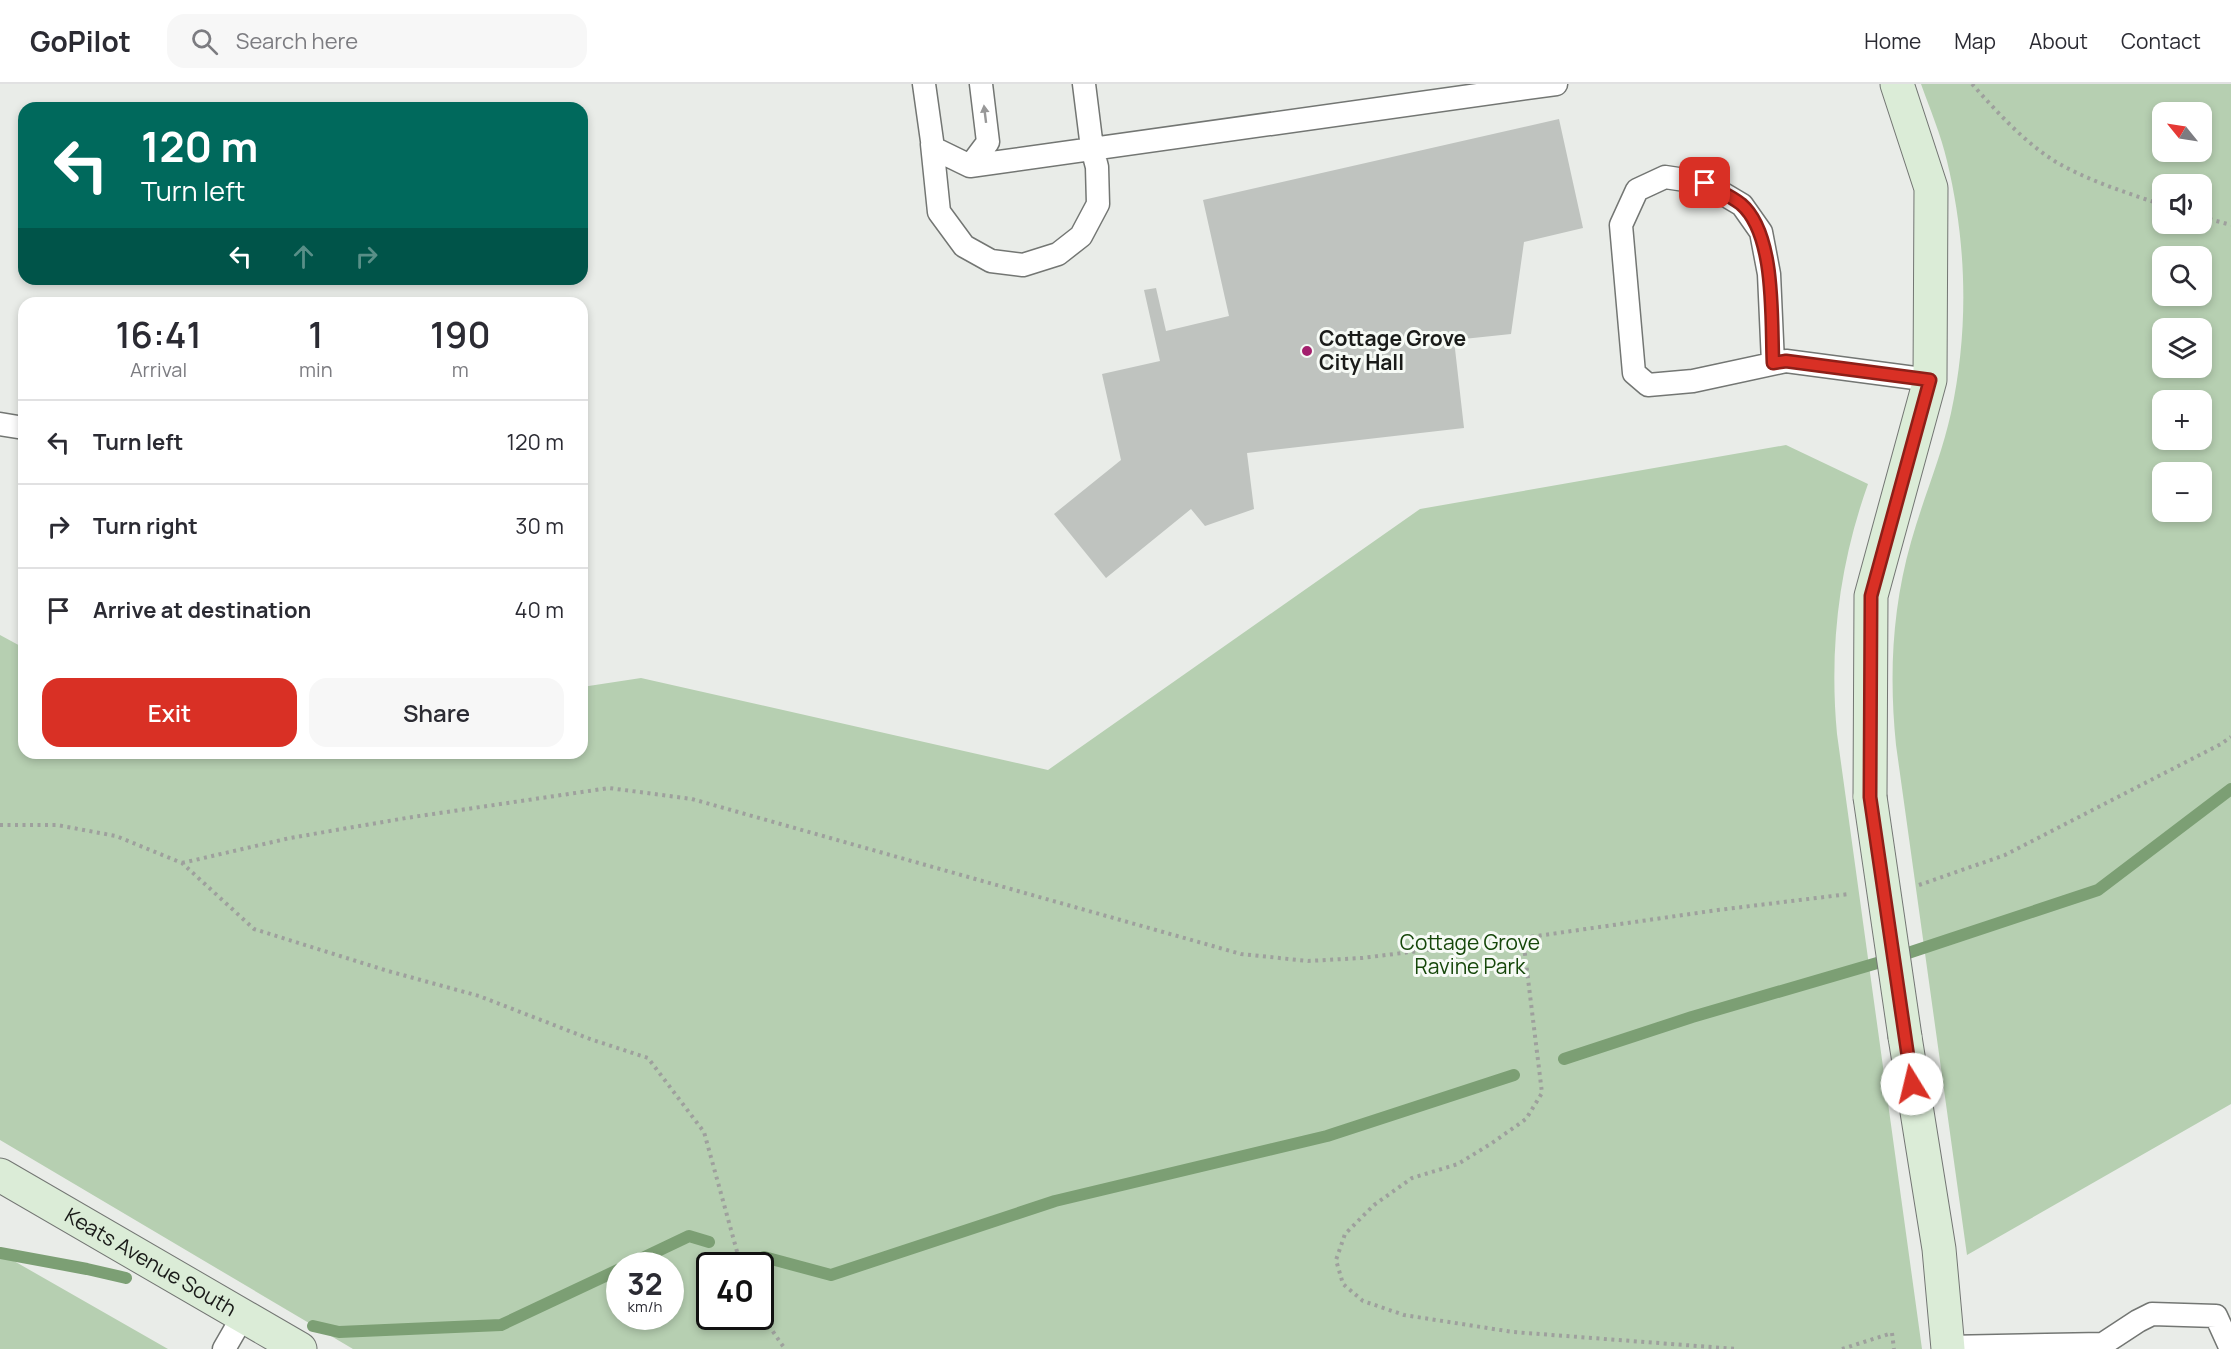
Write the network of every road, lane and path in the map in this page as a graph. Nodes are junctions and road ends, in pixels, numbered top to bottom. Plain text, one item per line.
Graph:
1 (924, 84) edge
2 (981, 84) edge
3 (1084, 84) edge
4 (1556, 84) edge
5 (1897, 84) edge
6 (1972, 84) edge
7 (932, 144) junction
8 (1092, 148) junction
9 (970, 166) junction
10 (2152, 201) edge
11 (2212, 220) edge
12 (2231, 225) edge
13 (1773, 363) junction
14 (1930, 380) junction
15 (0, 424) edge
16 (18, 427) edge
17 (2231, 737) edge
18 (0, 825) edge
19 (182, 863) junction
20 (1913, 887) dead end
21 (1856, 894) dead end
22 (1522, 938) junction
23 (0, 1175) edge
24 (737, 1252) edge
25 (243, 1316) junction
26 (772, 1330) edge
27 (2104, 1347) edge
28 (1947, 1348) edge
29 (224, 1349) edge
30 (300, 1349) edge
31 (785, 1349) edge
32 (1737, 1349) edge
33 (1842, 1349) edge
34 (1894, 1349) edge
35 (2231, 1349) edge

1 - 7 lane
9 -> 2 lane
3 - 8 lane
4 - 8 lane
5 - 14 street
6 - 10 path
7 - 8 lane
7 - 9 lane
8 - 9 lane
11 - 12 path
13 - 13 lane
13 - 14 lane
14 - 28 street, bridge
15 - 16 lane
17 - 20 path
18 - 19 path
19 - 22 path
19 - 24 path
21 - 22 path
22 - 32 path
23 - 25 street, Keats Avenue South
25 - 29 lane
25 - 30 street, Keats Avenue South
26 - 31 path
27 - 28 lane
27 - 35 lane
33 - 34 path

